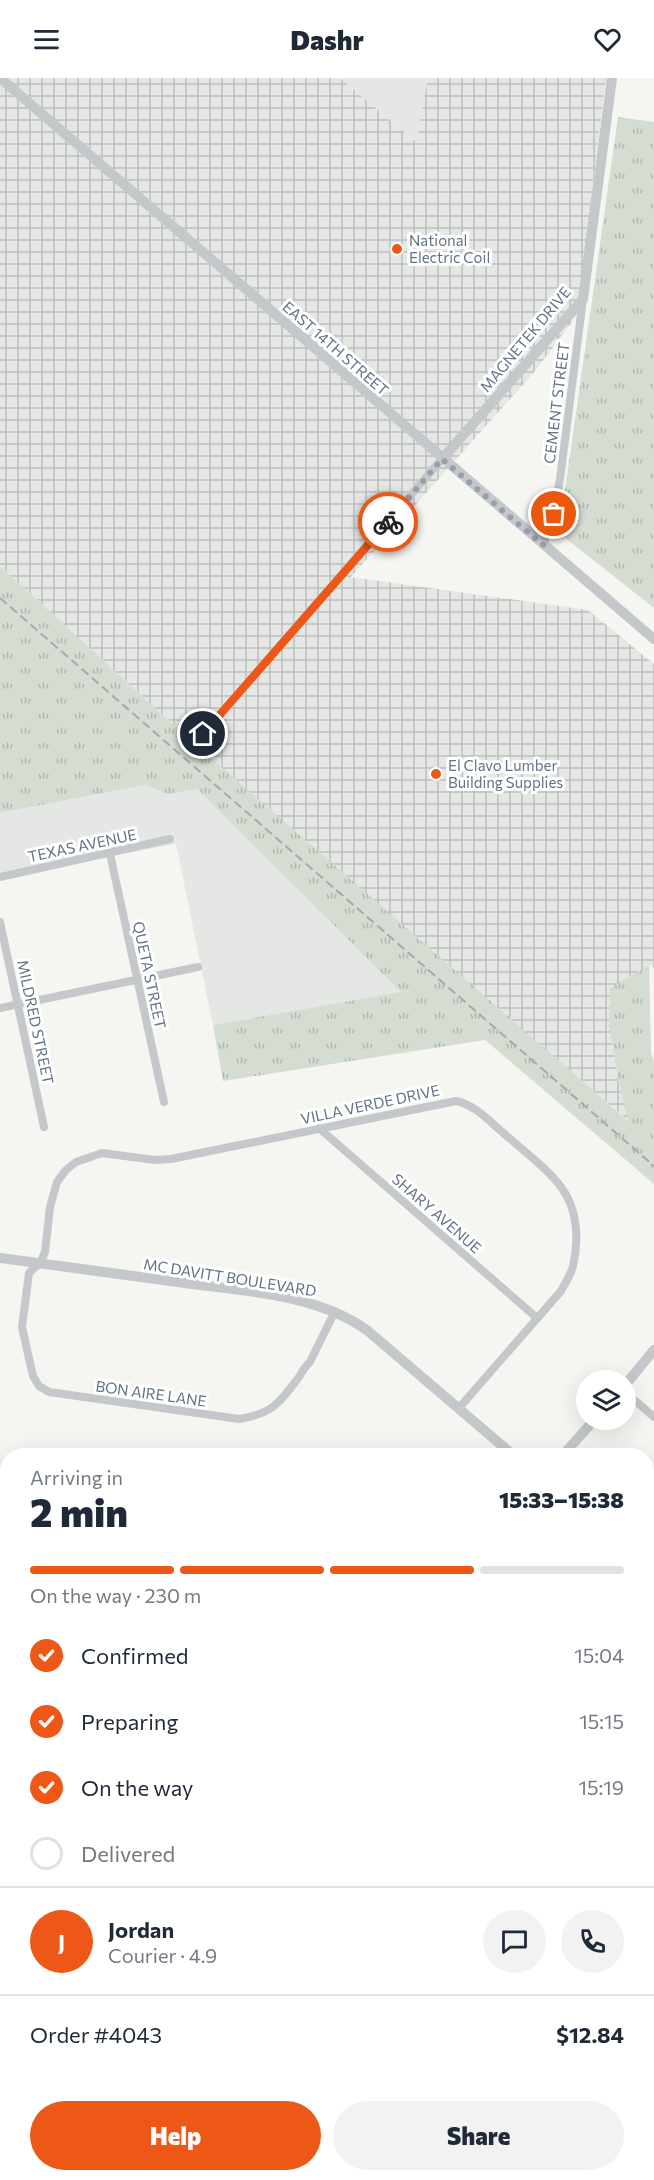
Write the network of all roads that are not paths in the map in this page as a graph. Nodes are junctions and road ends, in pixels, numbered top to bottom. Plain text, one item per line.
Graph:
1 (0, 78) edge
2 (612, 78) edge
3 (583, 298) junction
4 (442, 459) junction
5 (543, 545) junction
6 (654, 639) edge
7 (203, 734) dead end
8 (170, 839) dead end
9 (110, 854) junction
10 (0, 876) edge
11 (0, 922) edge
12 (198, 966) dead end
13 (137, 980) junction
14 (19, 1004) junction
15 (0, 1008) edge
16 (164, 1102) dead end
17 (44, 1127) dead end
18 (319, 1128) junction
19 (0, 1258) edge
20 (40, 1263) junction
21 (335, 1311) junction
22 (537, 1318) junction
23 (654, 1350) edge
24 (636, 1372) edge
25 (636, 1402) edge
26 (459, 1408) junction
27 (654, 1417) edge
28 (585, 1430) edge
29 (505, 1448) edge
30 (569, 1448) edge

1 - 4 street, EAST 14TH STREET
2 - 3 street, MAGNETEK DRIVE
3 - 4 street, MAGNETEK DRIVE
3 - 5 street, CEMENT STREET
4 - 5 street, EAST 14TH STREET
4 - 7 street
5 - 6 street, EAST 14TH STREET
8 - 9 street, TEXAS AVENUE
9 - 10 street, TEXAS AVENUE
9 - 13 street, QUETA STREET
11 - 14 street, MILDRED STREET
12 - 13 street
13 - 14 street
13 - 16 street, QUETA STREET
14 - 15 street
14 - 17 street, MILDRED STREET
18 - 20 street, VILLA VERDE DRIVE
18 - 22 street, SHARY AVENUE
18 - 22 street, VILLA VERDE DRIVE
19 - 20 street, MC DAVITT BOULEVARD
20 - 21 street, MC DAVITT BOULEVARD
20 - 21 street, BON AIRE LANE
21 - 26 street, MC DAVITT BOULEVARD
22 - 26 street, VILLA VERDE DRIVE
23 - 24 street
25 - 27 street
26 - 29 street, MC DAVITT BOULEVARD
28 - 30 street

